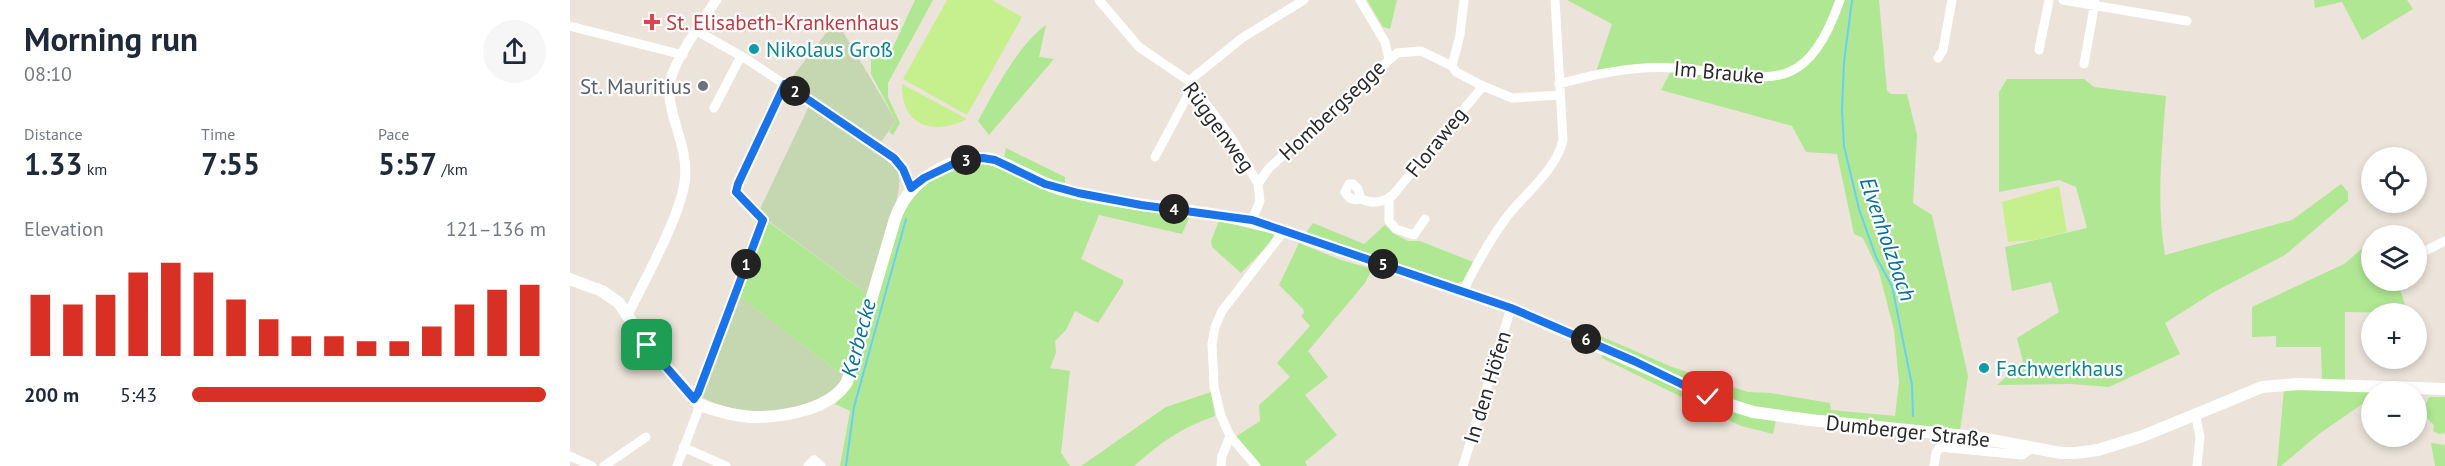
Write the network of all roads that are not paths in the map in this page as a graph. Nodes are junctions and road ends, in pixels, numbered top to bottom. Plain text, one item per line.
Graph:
1 (716, 0) edge
2 (1099, 0) edge
3 (1304, 0) edge
4 (1360, 0) edge
5 (1464, 0) edge
6 (1555, 0) edge
7 (1840, 0) edge
8 (1952, 0) edge
9 (2049, 0) edge
10 (2063, 0) edge
11 (2095, 3) edge
12 (2181, 8) dead end
13 (570, 26) edge
14 (697, 31) junction
15 (2039, 50) dead end
16 (682, 55) junction
17 (742, 57) junction
18 (1938, 58) dead end
19 (1389, 59) junction
20 (2084, 64) dead end
21 (1452, 66) junction
22 (785, 84) junction
23 (1559, 84) junction
24 (1191, 85) junction
25 (1483, 86) junction
26 (1560, 94) junction
27 (714, 108) dead end
28 (1155, 157) dead end
29 (1258, 184) junction
30 (911, 188) junction
31 (1389, 198) junction
32 (1360, 199) dead end
33 (1425, 219) dead end
34 (1252, 220) junction
35 (1284, 231) junction
36 (2445, 241) edge
37 (2427, 250) edge
38 (570, 279) edge
39 (1463, 291) junction
40 (1511, 308) junction
41 (628, 314) junction
42 (2445, 389) edge
43 (697, 402) junction
44 (2195, 413) junction
45 (1230, 436) junction
46 (646, 437) dead end
47 (683, 447) junction
48 (2032, 448) junction
49 (570, 456) edge
50 (592, 466) edge
51 (604, 466) edge
52 (677, 466) edge
53 (726, 466) edge
54 (808, 466) edge
55 (820, 466) edge
56 (1221, 466) edge
57 (1256, 466) edge
58 (1463, 466) edge
59 (1934, 466) edge
60 (2197, 466) edge

1 - 14 street
2 - 24 street, Rüggenweg
3 - 24 street
4 - 19 street, Hombergsegge
5 - 21 street
6 - 23 street
7 - 23 street, Im Brauke
8 - 18 street
9 - 15 street
10 - 11 street
11 - 12 street
11 - 20 street
13 - 16 street
14 - 16 street
14 - 17 street
16 - 41 street
17 - 22 street
17 - 27 street
19 - 21 street
19 - 29 street, Hombergsegge
21 - 25 street
22 - 30 street
22 - 43 street
23 - 26 street
24 - 28 street
24 - 29 street, Rüggenweg
25 - 26 street
25 - 31 street, Floraweg
26 - 39 street
29 - 34 street
30 - 34 main road, Dumberger Straße
30 - 43 main road
31 - 32 street
31 - 33 street
34 - 35 main road, Dumberger Straße
35 - 39 main road, Dumberger Straße
35 - 45 street
36 - 37 street
38 - 41 main road
39 - 40 main road, Dumberger Straße
40 - 48 main road, Dumberger Straße
40 - 58 street, In den Höfen
41 - 43 main road
42 - 44 main road, Dumberger Straße
43 - 47 street
44 - 48 main road, Dumberger Straße
44 - 60 street
45 - 56 street
45 - 57 street
46 - 51 street
47 - 52 street
47 - 53 street
48 - 59 street, Dumberger Straße
49 - 50 street
54 - 55 street

